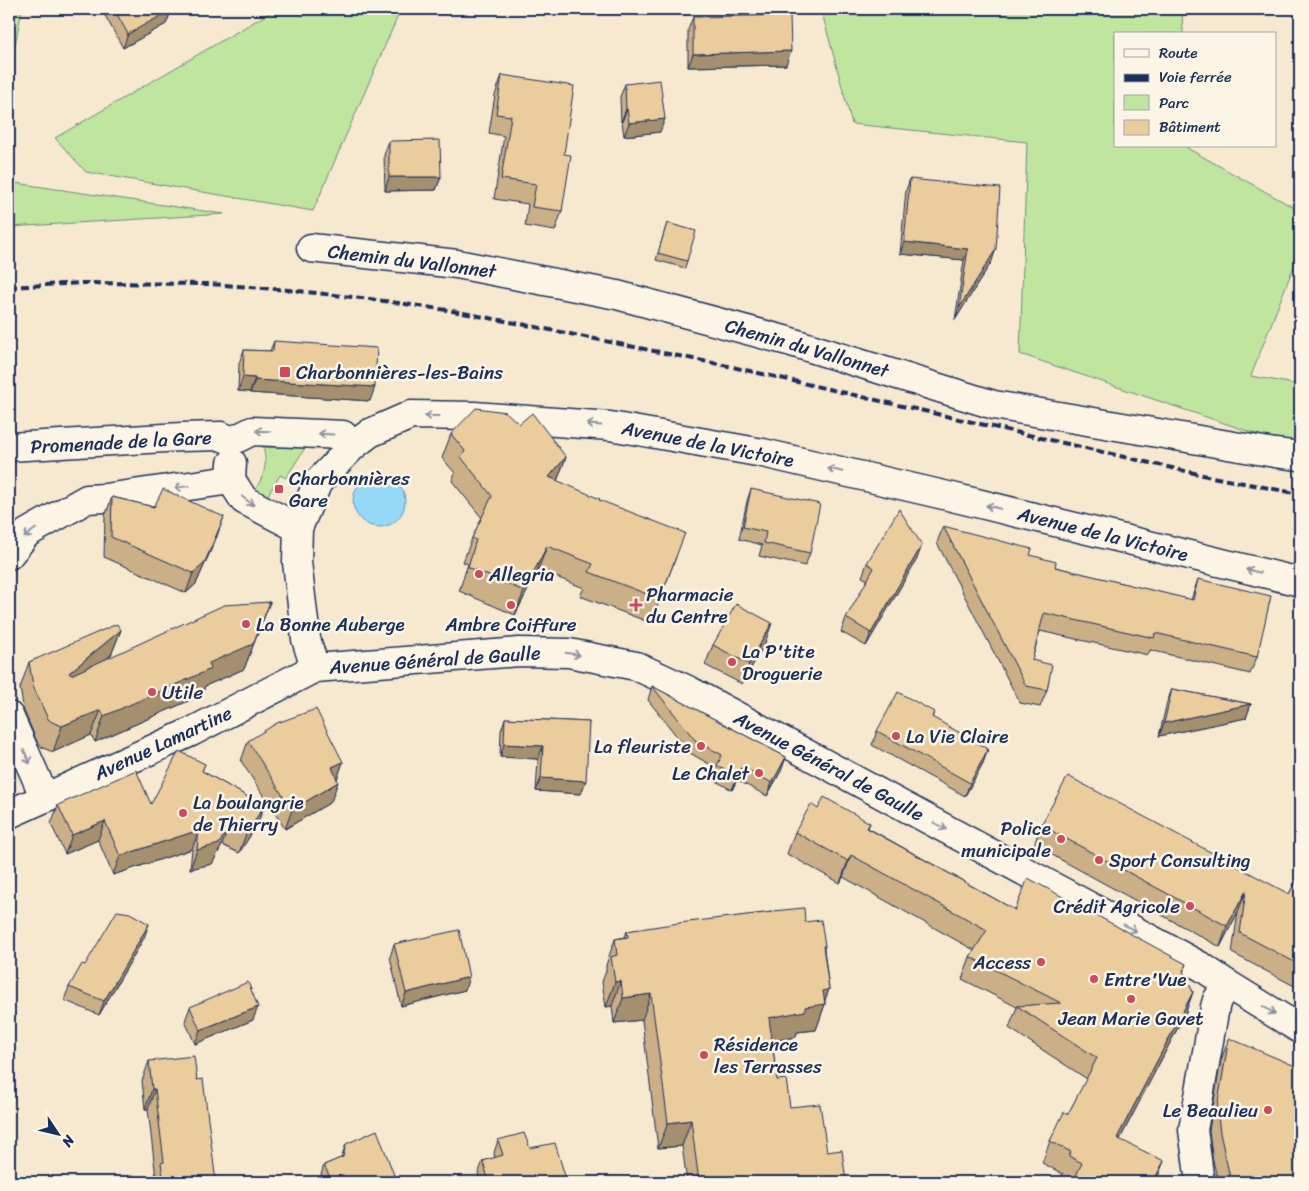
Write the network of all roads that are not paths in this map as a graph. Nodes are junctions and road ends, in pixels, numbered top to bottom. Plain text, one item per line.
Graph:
1 (311, 248) dead end
2 (232, 441) junction
3 (353, 446) junction
4 (9, 448) edge
5 (1300, 456) edge
6 (231, 480) junction
7 (298, 528) junction
8 (9, 555) edge
9 (1300, 582) edge
10 (316, 668) junction
11 (9, 716) edge
12 (45, 798) junction
13 (9, 814) edge
14 (1227, 984) junction
15 (1300, 1029) edge
16 (1200, 1182) edge

1 - 5 street, Chemin du Vallonnet
3 -> 2 street
2 - 4 street, Promenade de la Gare
2 - 6 street
3 - 7 street, Avenue de la Victoire
9 -> 3 street, Avenue de la Victoire
6 -> 7 street
6 -> 8 street
7 - 10 street, Avenue de la Victoire
10 - 12 street, Avenue Lamartine
10 -> 14 street, Avenue Général de Gaulle
11 -> 12 street
12 - 13 street, Avenue Lamartine
14 -> 15 street, Avenue Général de Gaulle
14 - 16 street

